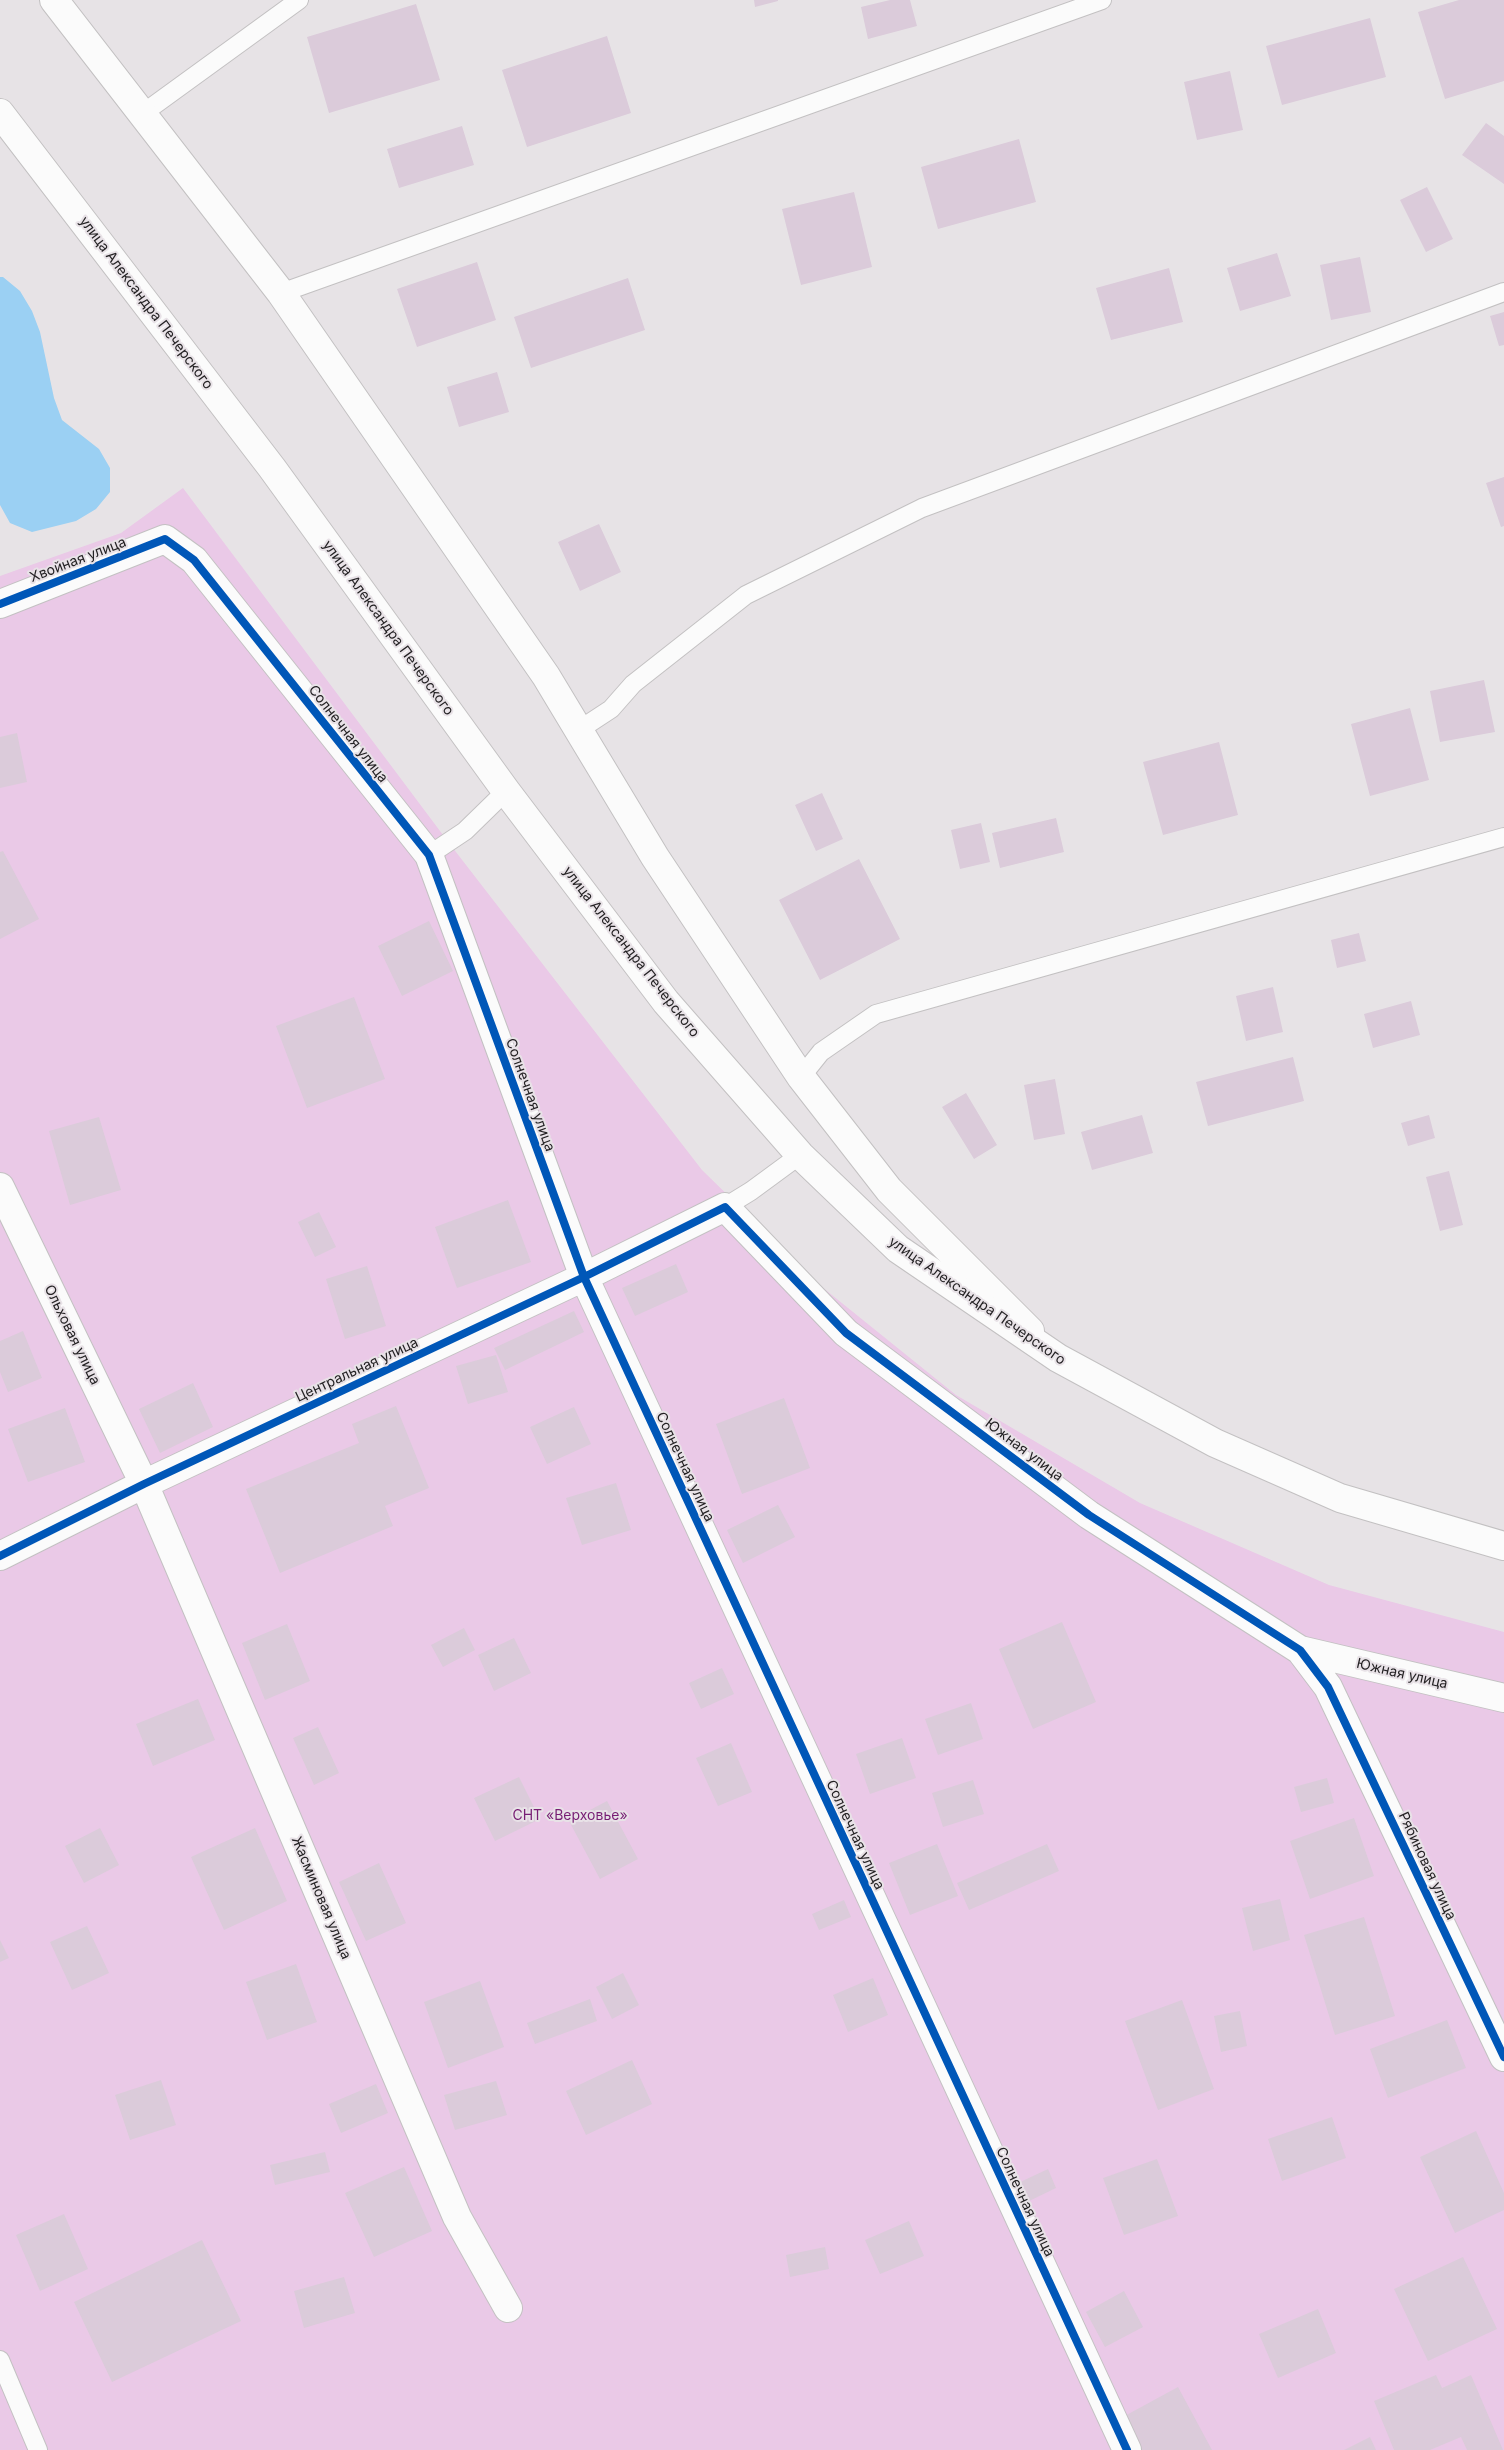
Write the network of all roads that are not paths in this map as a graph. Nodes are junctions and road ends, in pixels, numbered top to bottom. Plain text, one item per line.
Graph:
1 (54, 0) edge
2 (299, 0) edge
3 (1102, 0) edge
4 (0, 113) edge
5 (142, 114) junction
6 (1504, 292) edge
7 (281, 293) junction
8 (165, 539) joint
9 (0, 604) edge
10 (579, 730) junction
11 (506, 791) junction
12 (1504, 837) edge
13 (429, 855) junction
14 (801, 1076) junction
15 (800, 1155) junction
16 (0, 1187) edge
17 (725, 1207) junction
18 (584, 1277) junction
19 (1058, 1358) junction
20 (144, 1484) junction
21 (1504, 1546) edge
22 (0, 1556) edge
23 (1300, 1650) junction
24 (1328, 1686) joint
25 (1504, 1698) edge
26 (1504, 2057) edge
27 (508, 2308) dead end
28 (0, 2360) edge
29 (38, 2450) edge
30 (1127, 2450) edge

1 - 5 street
2 - 5 lane
3 - 7 lane
4 - 11 street, улица Александра Печерского
5 - 7 street
6 - 10 lane
7 - 10 street
8 - 9 street, Хвойная улица
8 - 13 street, Солнечная улица
10 - 14 street
11 - 13 lane
11 - 15 street, улица Александра Печерского
12 - 14 lane
13 - 18 street, Солнечная улица
14 - 19 street
15 - 17 lane
15 - 19 street, улица Александра Печерского
16 - 20 street, Ольховая улица
17 - 18 street, Центральная улица
17 - 23 street, Южная улица
18 - 20 street, Центральная улица
18 - 30 street, Солнечная улица
19 - 21 street, улица Александра Печерского
20 - 22 street, Центральная улица
20 - 27 street, Жасминовая улица
23 - 24 street, Южная улица
23 - 25 street, Южная улица
24 - 26 street, Рябиновая улица
28 - 29 lane

